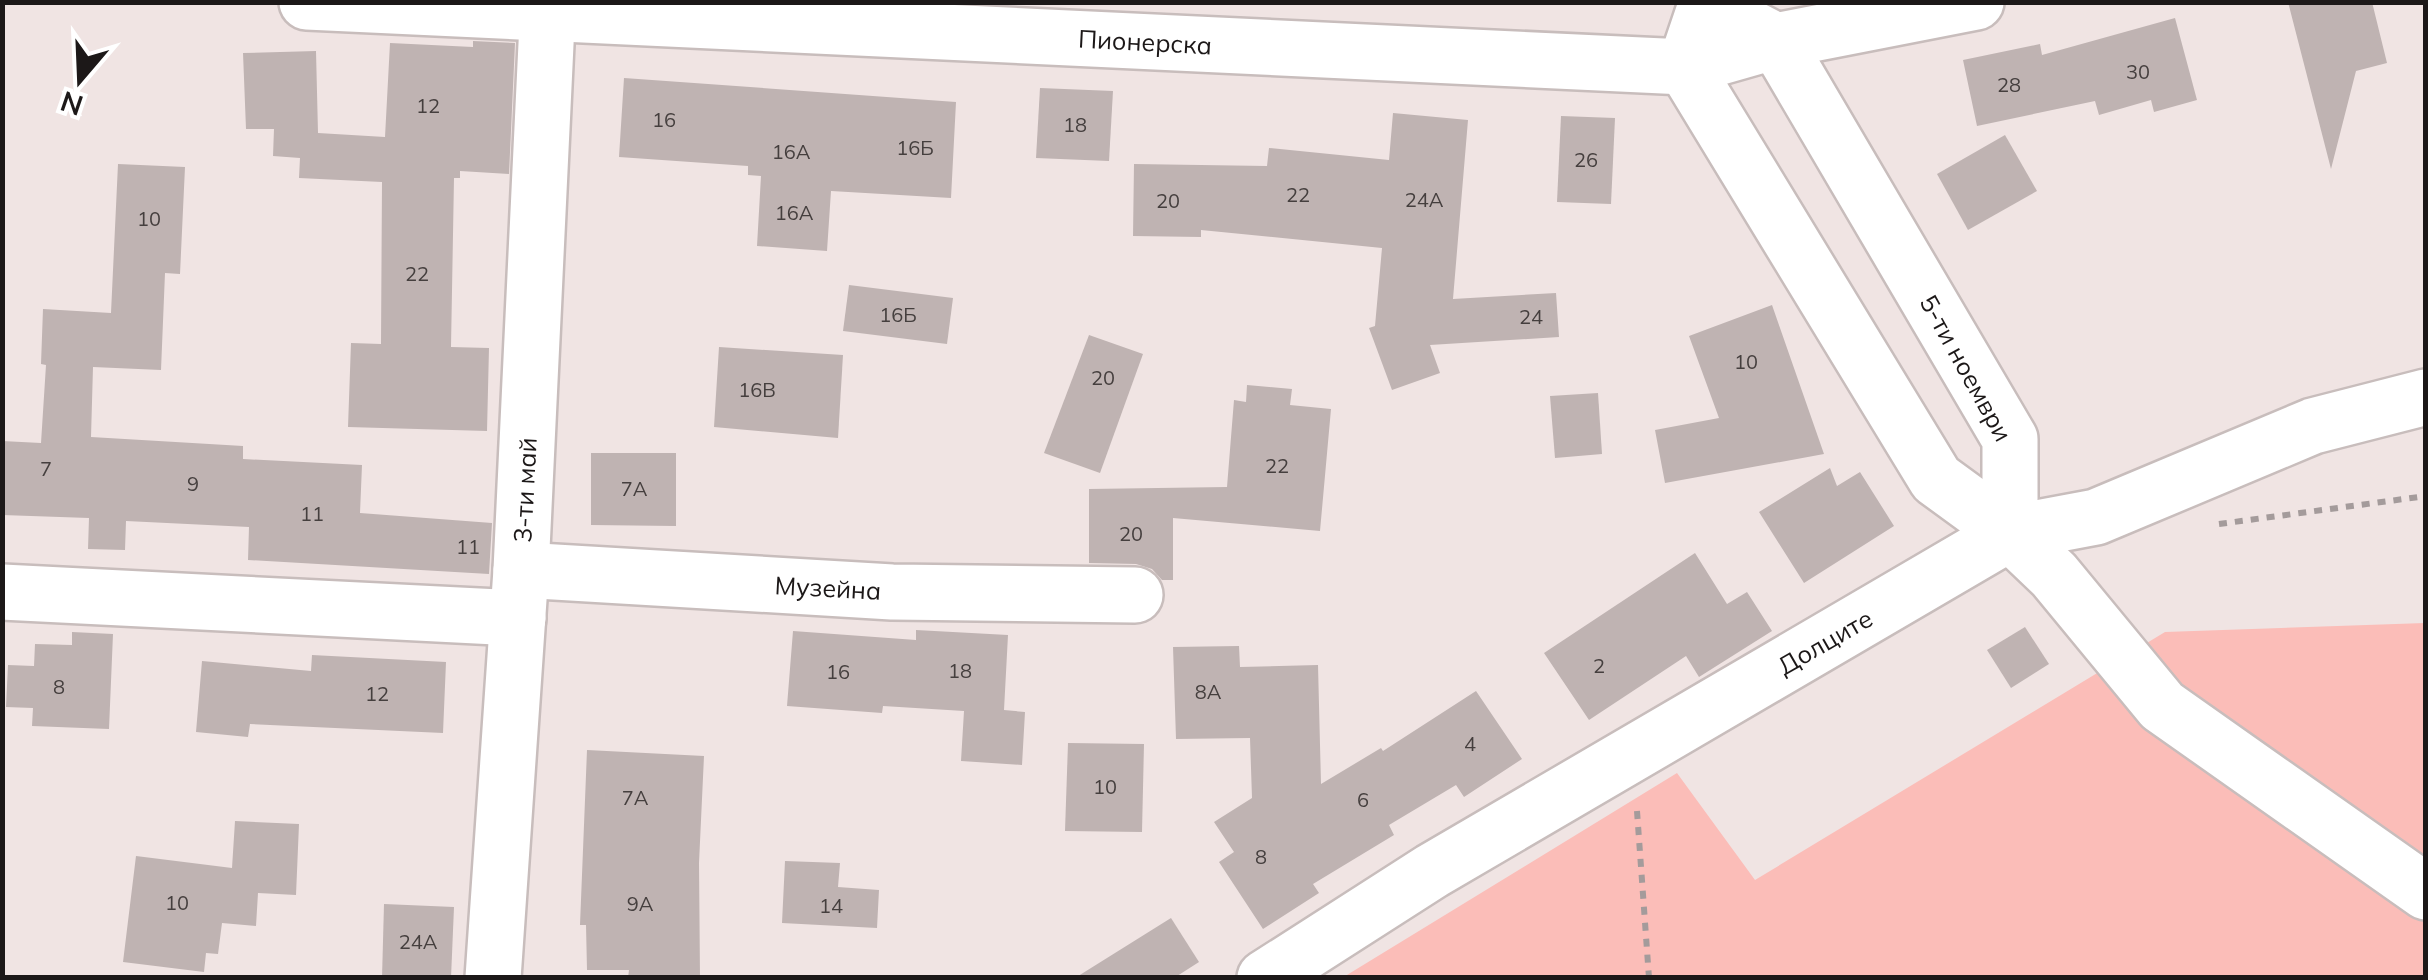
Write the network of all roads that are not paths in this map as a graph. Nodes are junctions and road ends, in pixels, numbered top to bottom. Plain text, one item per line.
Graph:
1 (307, 2) edge
2 (1976, 2) edge
3 (1706, 3) edge
4 (548, 9) edge
5 (1776, 41) junction
6 (1685, 67) junction
7 (2426, 397) edge
8 (2010, 533) junction
9 (2, 592) edge
10 (520, 594) junction
11 (1135, 595) dead end
12 (2426, 892) edge
13 (493, 978) edge
14 (1265, 978) edge

1 - 4 street, Пионерска
2 - 5 street, Пионерска
3 - 5 street
3 - 6 street
4 - 6 street, Пионерска
4 - 10 street, 3-ти май
5 - 6 street, Пионерска
5 - 8 street, 5-ти ноември
6 - 8 street
7 - 8 street, Долците
8 - 12 street
8 - 14 street, Долците
9 - 10 street, Музейна
10 - 11 street, Музейна
10 - 13 street, 3-ти май

